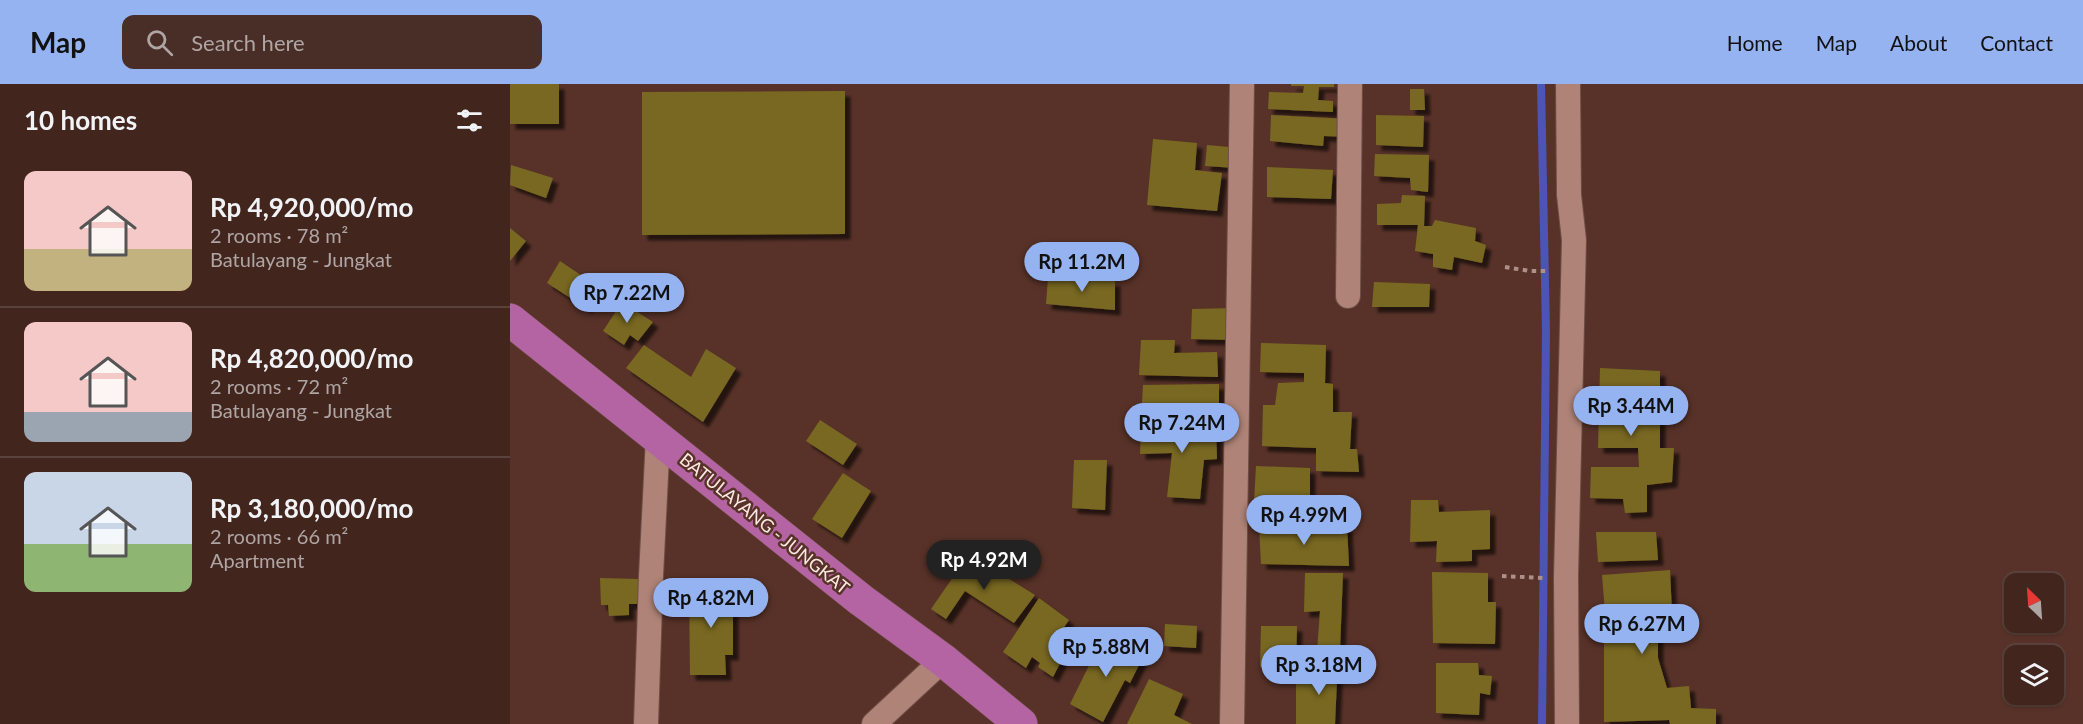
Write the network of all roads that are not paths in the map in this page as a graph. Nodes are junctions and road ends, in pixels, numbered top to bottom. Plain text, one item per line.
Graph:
1 (1242, 84) edge
2 (1350, 84) edge
3 (1568, 84) edge
4 (1348, 296) dead end
5 (510, 320) edge
6 (658, 437) junction
7 (943, 660) junction
8 (1003, 718) edge
9 (646, 724) edge
10 (874, 724) edge
11 (1232, 724) edge
12 (1568, 724) edge

1 - 11 street
2 - 4 street
3 - 12 street
5 - 6 highway, BATULAYANG - JUNGKAT
6 - 7 highway, BATULAYANG - JUNGKAT
6 - 9 street
7 - 8 highway, BATULAYANG - JUNGKAT
7 - 10 street

